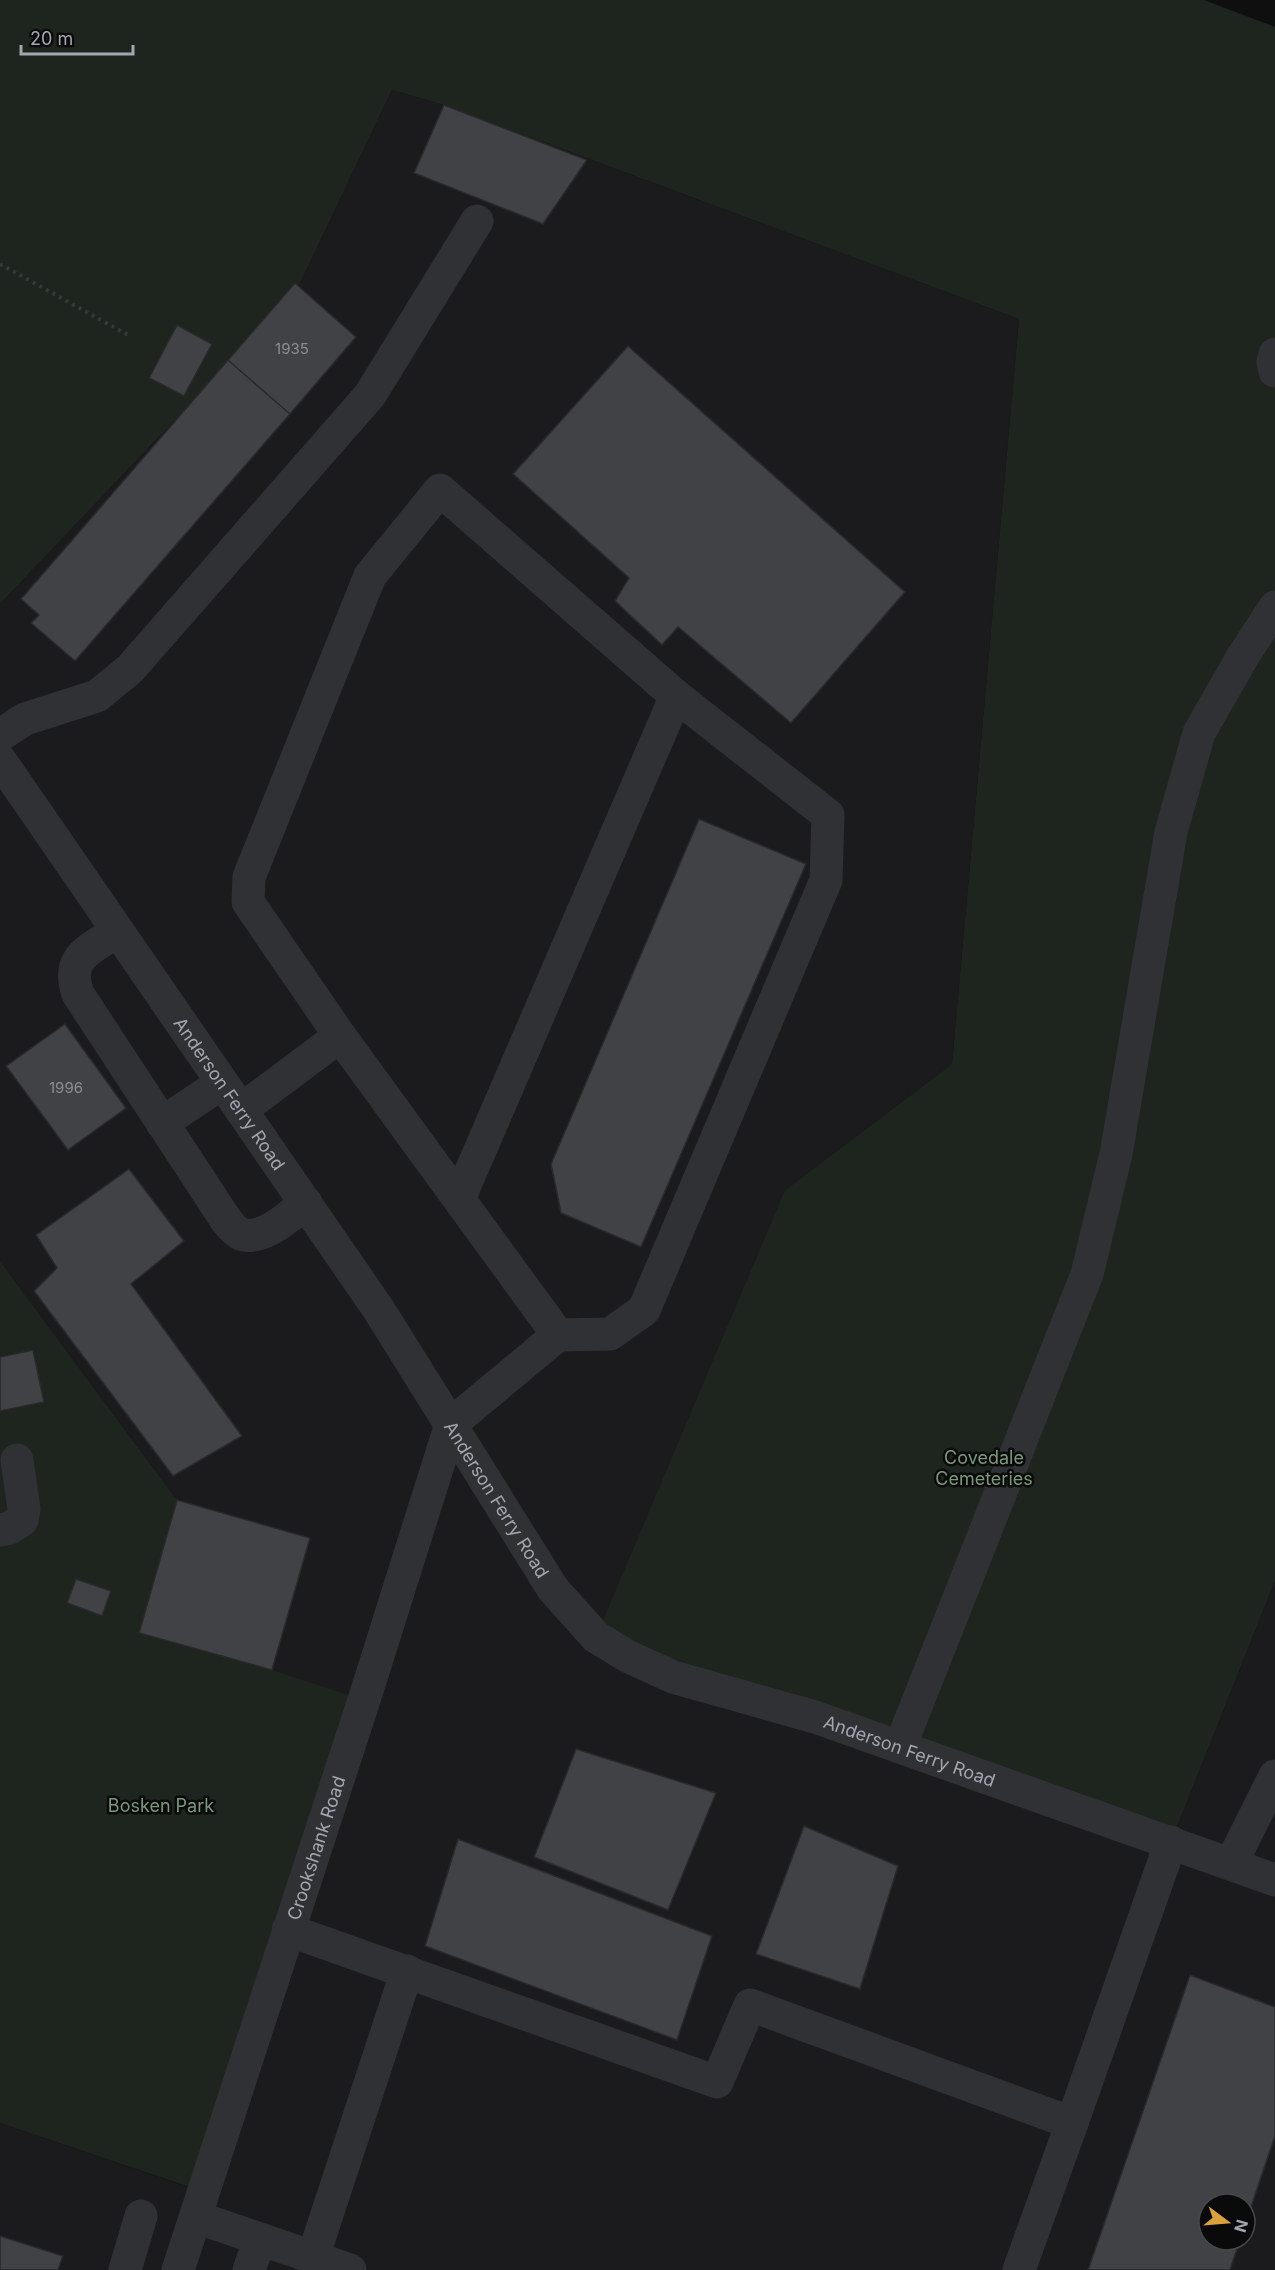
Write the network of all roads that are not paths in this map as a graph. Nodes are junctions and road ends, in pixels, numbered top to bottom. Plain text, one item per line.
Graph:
1 (477, 221) dead end
2 (1275, 354) edge
3 (1275, 371) edge
4 (1275, 607) edge
5 (676, 696) junction
6 (0, 735) edge
7 (0, 760) edge
8 (118, 931) junction
9 (340, 1036) junction
10 (222, 1083) junction
11 (241, 1110) junction
12 (162, 1123) junction
13 (459, 1199) junction
14 (306, 1203) junction
15 (558, 1335) junction
16 (451, 1424) junction
17 (17, 1460) dead end
18 (0, 1530) edge
19 (900, 1747) junction
20 (1275, 1776) edge
21 (1171, 1842) junction
22 (1231, 1864) junction
23 (1275, 1880) edge
24 (288, 1930) junction
25 (407, 1971) junction
26 (1072, 2123) junction
27 (141, 2216) dead end
28 (196, 2217) junction
29 (260, 2239) junction
30 (313, 2257) junction
31 (124, 2270) edge
32 (178, 2270) edge
33 (249, 2270) edge
34 (350, 2270) edge
35 (1019, 2270) edge

1 - 6 street
2 - 3 street
4 - 19 street
5 - 9 street
5 - 13 street
5 - 15 street
7 - 8 street, Anderson Ferry Road
8 - 10 street, Anderson Ferry Road
8 - 12 street
9 - 11 street
9 - 13 street
10 - 11 street, Anderson Ferry Road
10 - 12 street
11 - 14 street, Anderson Ferry Road
12 - 14 street
13 - 15 street
14 - 16 street, Anderson Ferry Road
15 - 16 street
16 - 19 street, Anderson Ferry Road
16 - 24 street, Crookshank Road
17 - 18 street
19 - 21 street, Anderson Ferry Road
20 - 22 street
21 - 22 street, Anderson Ferry Road
21 - 26 street
22 - 23 street, Anderson Ferry Road
24 - 25 street
24 - 28 street, Crookshank Road
25 - 26 street
25 - 30 street
26 - 35 street
27 - 31 street
28 - 29 street
28 - 32 street, Crookshank Road
29 - 30 street
29 - 33 street
30 - 34 street

